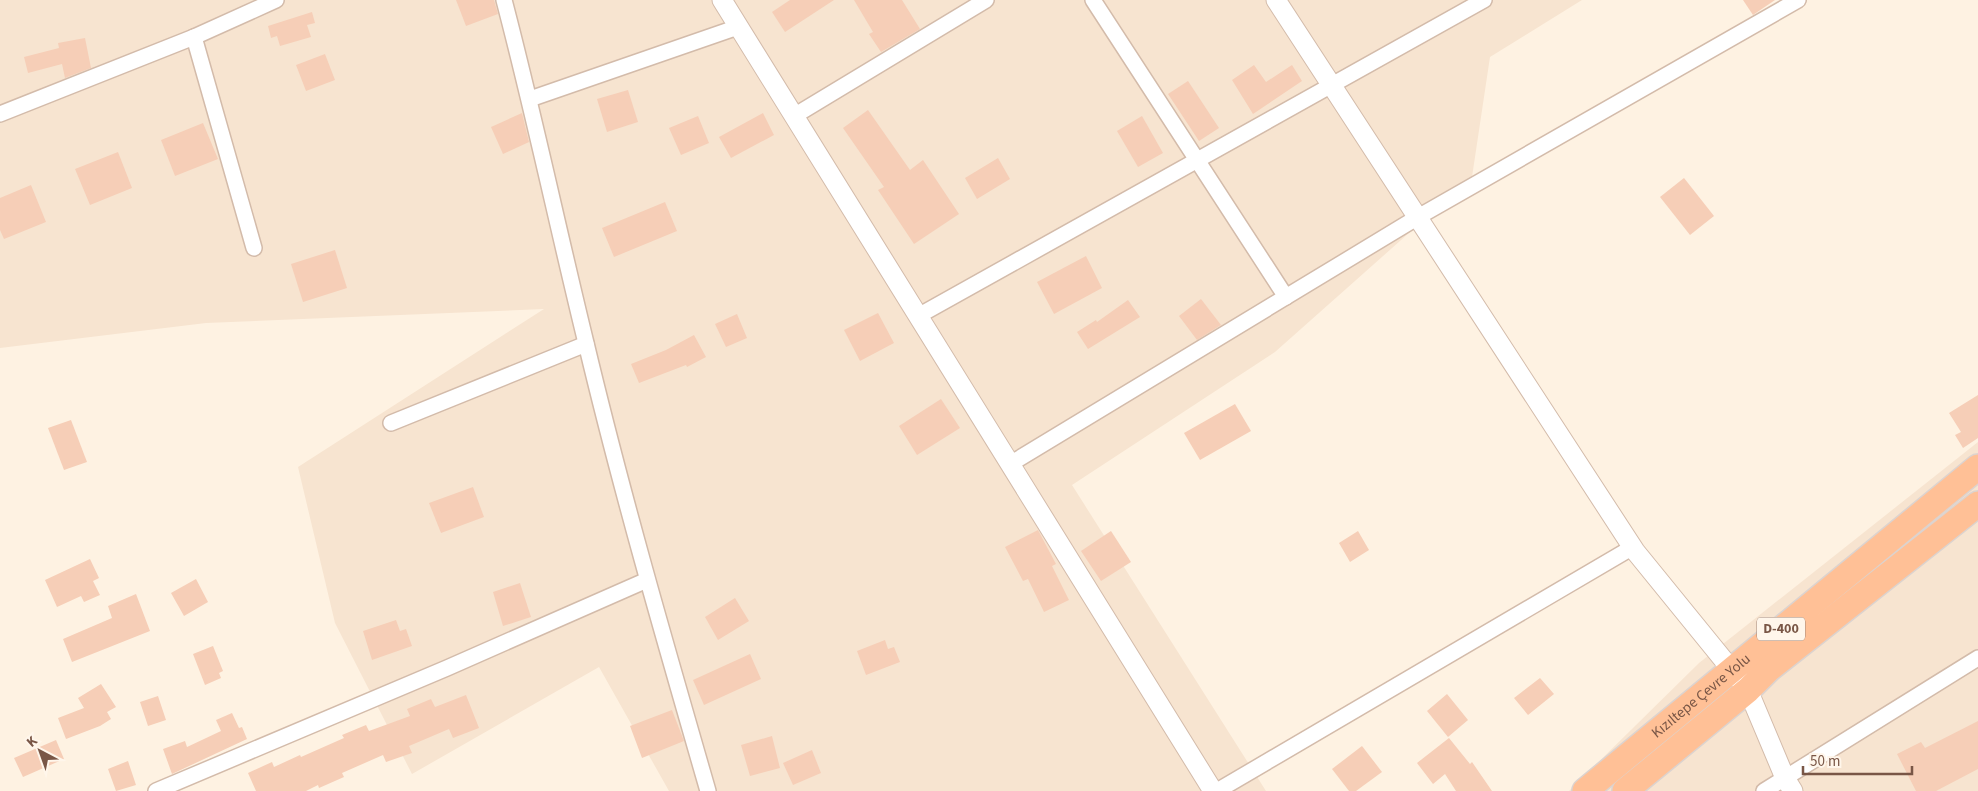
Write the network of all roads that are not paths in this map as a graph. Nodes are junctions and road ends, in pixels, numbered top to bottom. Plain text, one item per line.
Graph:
1 (276, 0) edge
2 (504, 0) edge
3 (722, 0) edge
4 (986, 0) edge
5 (1093, 0) edge
6 (1276, 0) edge
7 (1484, 0) edge
8 (1798, 0) edge
9 (738, 27) junction
10 (194, 37) junction
11 (1332, 86) junction
12 (530, 99) junction
13 (0, 114) edge
14 (794, 116) junction
15 (1197, 161) junction
16 (1418, 217) junction
17 (254, 248) dead end
18 (1286, 297) junction
19 (918, 316) junction
20 (586, 344) junction
21 (391, 423) dead end
22 (1010, 464) junction
23 (1978, 467) edge
24 (1978, 504) edge
25 (1633, 547) junction
26 (647, 580) junction
27 (1978, 658) edge
28 (1731, 670) junction
29 (1748, 690) junction
30 (1789, 785) edge
31 (156, 791) edge
32 (708, 791) edge
33 (1215, 791) edge
34 (1585, 791) edge
35 (1625, 791) edge
36 (1764, 791) edge

1 - 10 street
2 - 12 street
3 - 9 street
4 - 14 street
5 - 15 street
6 - 11 street
7 - 11 street
8 - 16 street
9 - 12 street
9 - 14 street
10 - 13 street
10 - 17 street
11 - 15 street
11 - 16 street
12 - 20 street
14 - 19 street
15 - 18 street
15 - 19 street
16 - 18 street
16 - 25 street
18 - 22 street
19 - 22 street
20 - 21 street
20 - 26 street
22 - 33 street
23 - 28 highway, Kızıltepe Çevre Yolu / D-400
24 - 29 highway, Kızıltepe Çevre Yolu / D-400
25 - 28 street
25 - 33 street
26 - 31 street
26 - 32 street
27 - 30 street
28 - 29 street
28 - 34 highway, Kızıltepe Çevre Yolu / D-400
29 - 30 street
29 - 35 highway, Kızıltepe Çevre Yolu / D-400
30 - 36 street

